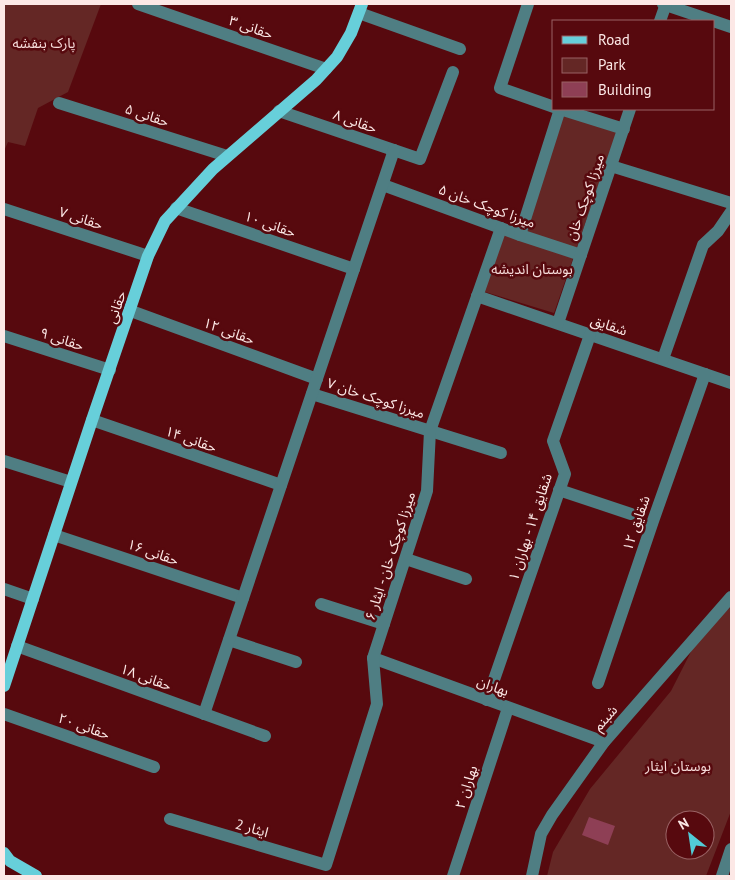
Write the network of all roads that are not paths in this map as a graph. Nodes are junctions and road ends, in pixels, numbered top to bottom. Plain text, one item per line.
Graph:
1 (138, 4) edge
2 (528, 4) edge
3 (665, 4) edge
4 (360, 8) edge
5 (660, 20) edge
6 (711, 20) edge
7 (715, 21) edge
8 (731, 27) edge
9 (460, 49) dead end
10 (326, 69) junction
11 (453, 72) dead end
12 (59, 103) dead end
13 (552, 106) edge
14 (560, 110) edge
15 (563, 110) edge
16 (630, 110) edge
17 (279, 111) junction
18 (624, 129) junction
19 (394, 150) junction
20 (227, 156) junction
21 (611, 166) junction
22 (383, 185) junction
23 (731, 202) edge
24 (176, 208) junction
25 (4, 209) edge
26 (731, 212) edge
27 (501, 228) junction
28 (718, 231) junction
29 (520, 235) junction
30 (731, 235) edge
31 (581, 255) junction
32 (148, 256) junction
33 (354, 269) junction
34 (477, 296) junction
35 (131, 311) junction
36 (558, 323) junction
37 (590, 335) junction
38 (4, 336) edge
39 (663, 359) junction
40 (110, 370) junction
41 (705, 374) junction
42 (317, 379) junction
43 (731, 383) edge
44 (312, 394) junction
45 (92, 420) junction
46 (430, 431) junction
47 (501, 453) dead end
48 (4, 461) edge
49 (71, 482) junction
50 (282, 485) junction
51 (559, 490) junction
52 (631, 514) dead end
53 (54, 535) junction
54 (406, 559) junction
55 (466, 579) dead end
56 (4, 589) edge
57 (731, 597) edge
58 (243, 598) junction
59 (33, 599) junction
60 (321, 604) dead end
61 (384, 624) junction
62 (229, 640) junction
63 (17, 646) junction
64 (373, 658) junction
65 (296, 662) dead end
66 (598, 683) dead end
67 (4, 686) edge
68 (487, 700) junction
69 (508, 708) junction
70 (4, 714) edge
71 (204, 714) junction
72 (265, 736) dead end
73 (604, 742) junction
74 (154, 767) dead end
75 (170, 819) dead end
76 (731, 849) edge
77 (4, 853) edge
78 (326, 865) joint
79 (36, 876) edge
80 (453, 876) edge
81 (532, 876) edge
82 (722, 876) edge

1 - 10 street, حقانی ۳
2 - 13 street
3 - 5 street
3 - 6 street
4 - 9 street
4 - 10 main road, حقانی
7 - 8 street
10 - 17 main road, حقانی
11 - 19 street, حقانی ۸
12 - 20 street, حقانی ۵
14 - 29 street
15 - 18 street
16 - 18 street, میرزا کوچک خان
17 - 19 street, حقانی ۸
17 - 20 main road, حقانی
18 - 21 street, میرزا کوچک خان
19 - 22 street
20 - 24 main road, حقانی
21 - 23 street
21 - 31 street, میرزا کوچک خان
22 - 27 street, میرزا کوچک خان ۵
22 - 33 street
24 - 32 main road, حقانی
24 - 33 street, حقانی ۱۰
25 - 32 street, حقانی ۷
26 - 28 street
27 - 29 street, میرزا کوچک خان ۵
27 - 34 street, میرزا کوچک خان - ایثار ۶
28 - 30 street
28 - 39 street
29 - 31 street, میرزا کوچک خان ۵
31 - 36 street, میرزا کوچک خان
32 - 35 main road, حقانی
33 - 42 street
34 - 36 street, شقایق
34 - 46 street, میرزا کوچک خان - ایثار ۶
35 - 40 main road, حقانی
35 - 42 street, حقانی ۱۲
36 - 37 street, شقایق
37 - 39 street, شقایق
37 - 51 street, شقایق ۱۴ - بهاران ۱
38 - 40 street, حقانی ۹
39 - 41 street, شقایق
40 - 45 main road, حقانی
41 - 43 street, شقایق
41 - 66 street, شقایق ۱۲
42 - 44 street
44 - 46 street, میرزا کوچک خان ۷
44 - 50 street
45 - 49 main road, حقانی
45 - 50 street, حقانی ۱۴
46 - 47 street, میرزا کوچک خان ۷
46 - 54 street, میرزا کوچک خان - ایثار ۶
48 - 49 street
49 - 53 main road, حقانی
50 - 58 street
51 - 52 street
51 - 68 street, شقایق ۱۴ - بهاران ۱
53 - 58 street, حقانی ۱۶
53 - 59 main road, حقانی
54 - 55 street
54 - 61 street, میرزا کوچک خان - ایثار ۶
56 - 59 street
57 - 73 street, شبنم
58 - 62 street
59 - 63 main road, حقانی
60 - 61 street
61 - 64 street, میرزا کوچک خان - ایثار ۶
62 - 65 street
62 - 71 street
63 - 67 main road, حقانی
63 - 71 street, حقانی ۱۸
64 - 68 street, بهاران
64 - 78 street, میرزا کوچک خان - ایثار ۶
68 - 69 street, بهاران
69 - 73 street, بهاران
69 - 80 street, بهاران ۲
70 - 74 street, حقانی ۲۰
71 - 72 street, حقانی ۱۸
73 - 81 street, شبنم
75 - 78 street, ایثار 2
76 - 82 street
77 - 79 main road

